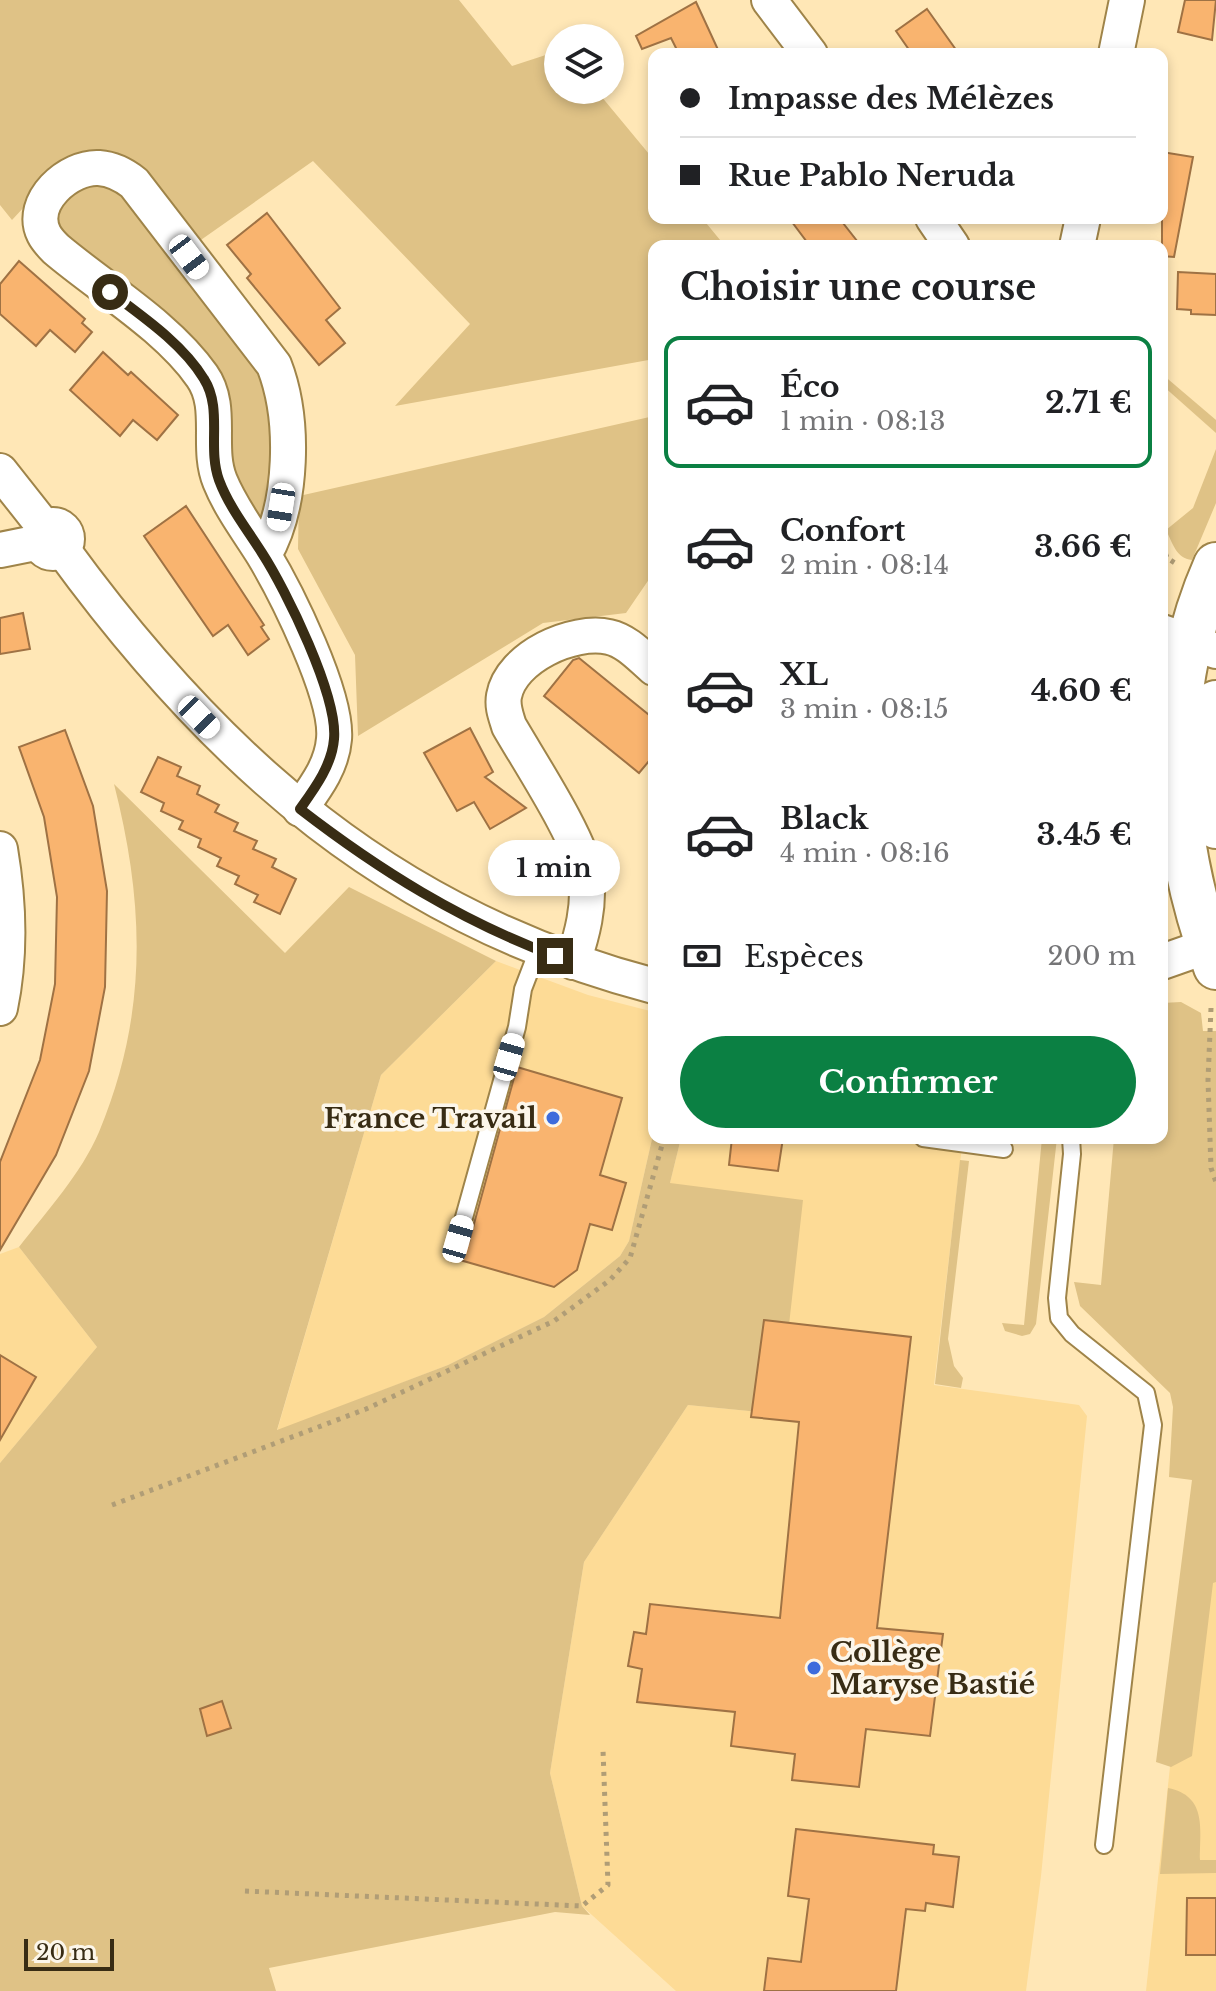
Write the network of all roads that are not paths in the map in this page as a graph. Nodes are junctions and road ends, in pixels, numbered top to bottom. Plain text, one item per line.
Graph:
1 (769, 0) edge
2 (1127, 0) edge
3 (805, 48) edge
4 (1117, 48) edge
5 (0, 471) edge
6 (49, 540) junction
7 (0, 550) edge
8 (264, 555) junction
9 (1216, 565) edge
10 (1180, 640) edge
11 (648, 663) edge
12 (1216, 703) edge
13 (300, 809) junction
14 (1216, 826) edge
15 (0, 849) edge
16 (538, 950) junction
17 (573, 962) junction
18 (1168, 962) edge
19 (1213, 966) edge
20 (648, 984) edge
21 (0, 1008) edge
22 (967, 1144) edge
23 (1071, 1144) edge
24 (1004, 1149) dead end
25 (458, 1239) dead end
26 (1104, 1845) dead end

1 - 3 street
2 - 4 street
5 - 6 street
6 - 7 street
6 - 13 street
8 - 8 street
8 - 13 street
9 - 10 main road
10 - 19 main road
11 - 17 street
12 - 14 main road
13 - 16 street
15 - 21 street
16 - 17 street
16 - 25 lane
17 - 20 street
18 - 19 street
22 - 24 lane
23 - 26 lane

